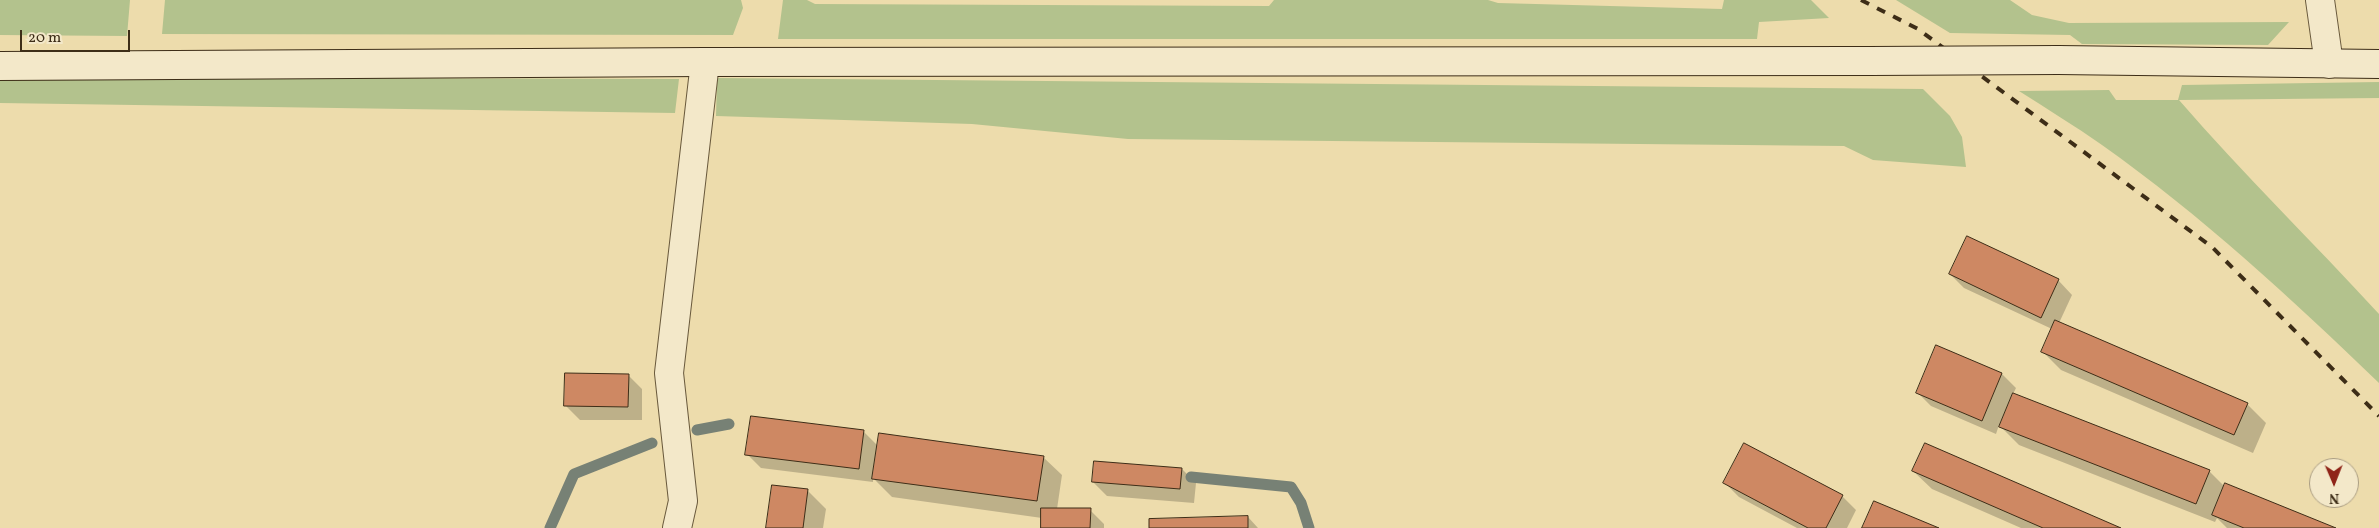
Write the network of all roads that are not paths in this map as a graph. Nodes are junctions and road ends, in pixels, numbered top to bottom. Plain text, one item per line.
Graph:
1 (2320, 0) edge
2 (705, 62) junction
3 (2329, 64) junction
4 (2379, 64) edge
5 (0, 66) edge
6 (677, 528) edge

1 - 3 main road
2 - 3 main road, bridge
2 - 5 main road
2 - 6 main road
3 - 4 main road

